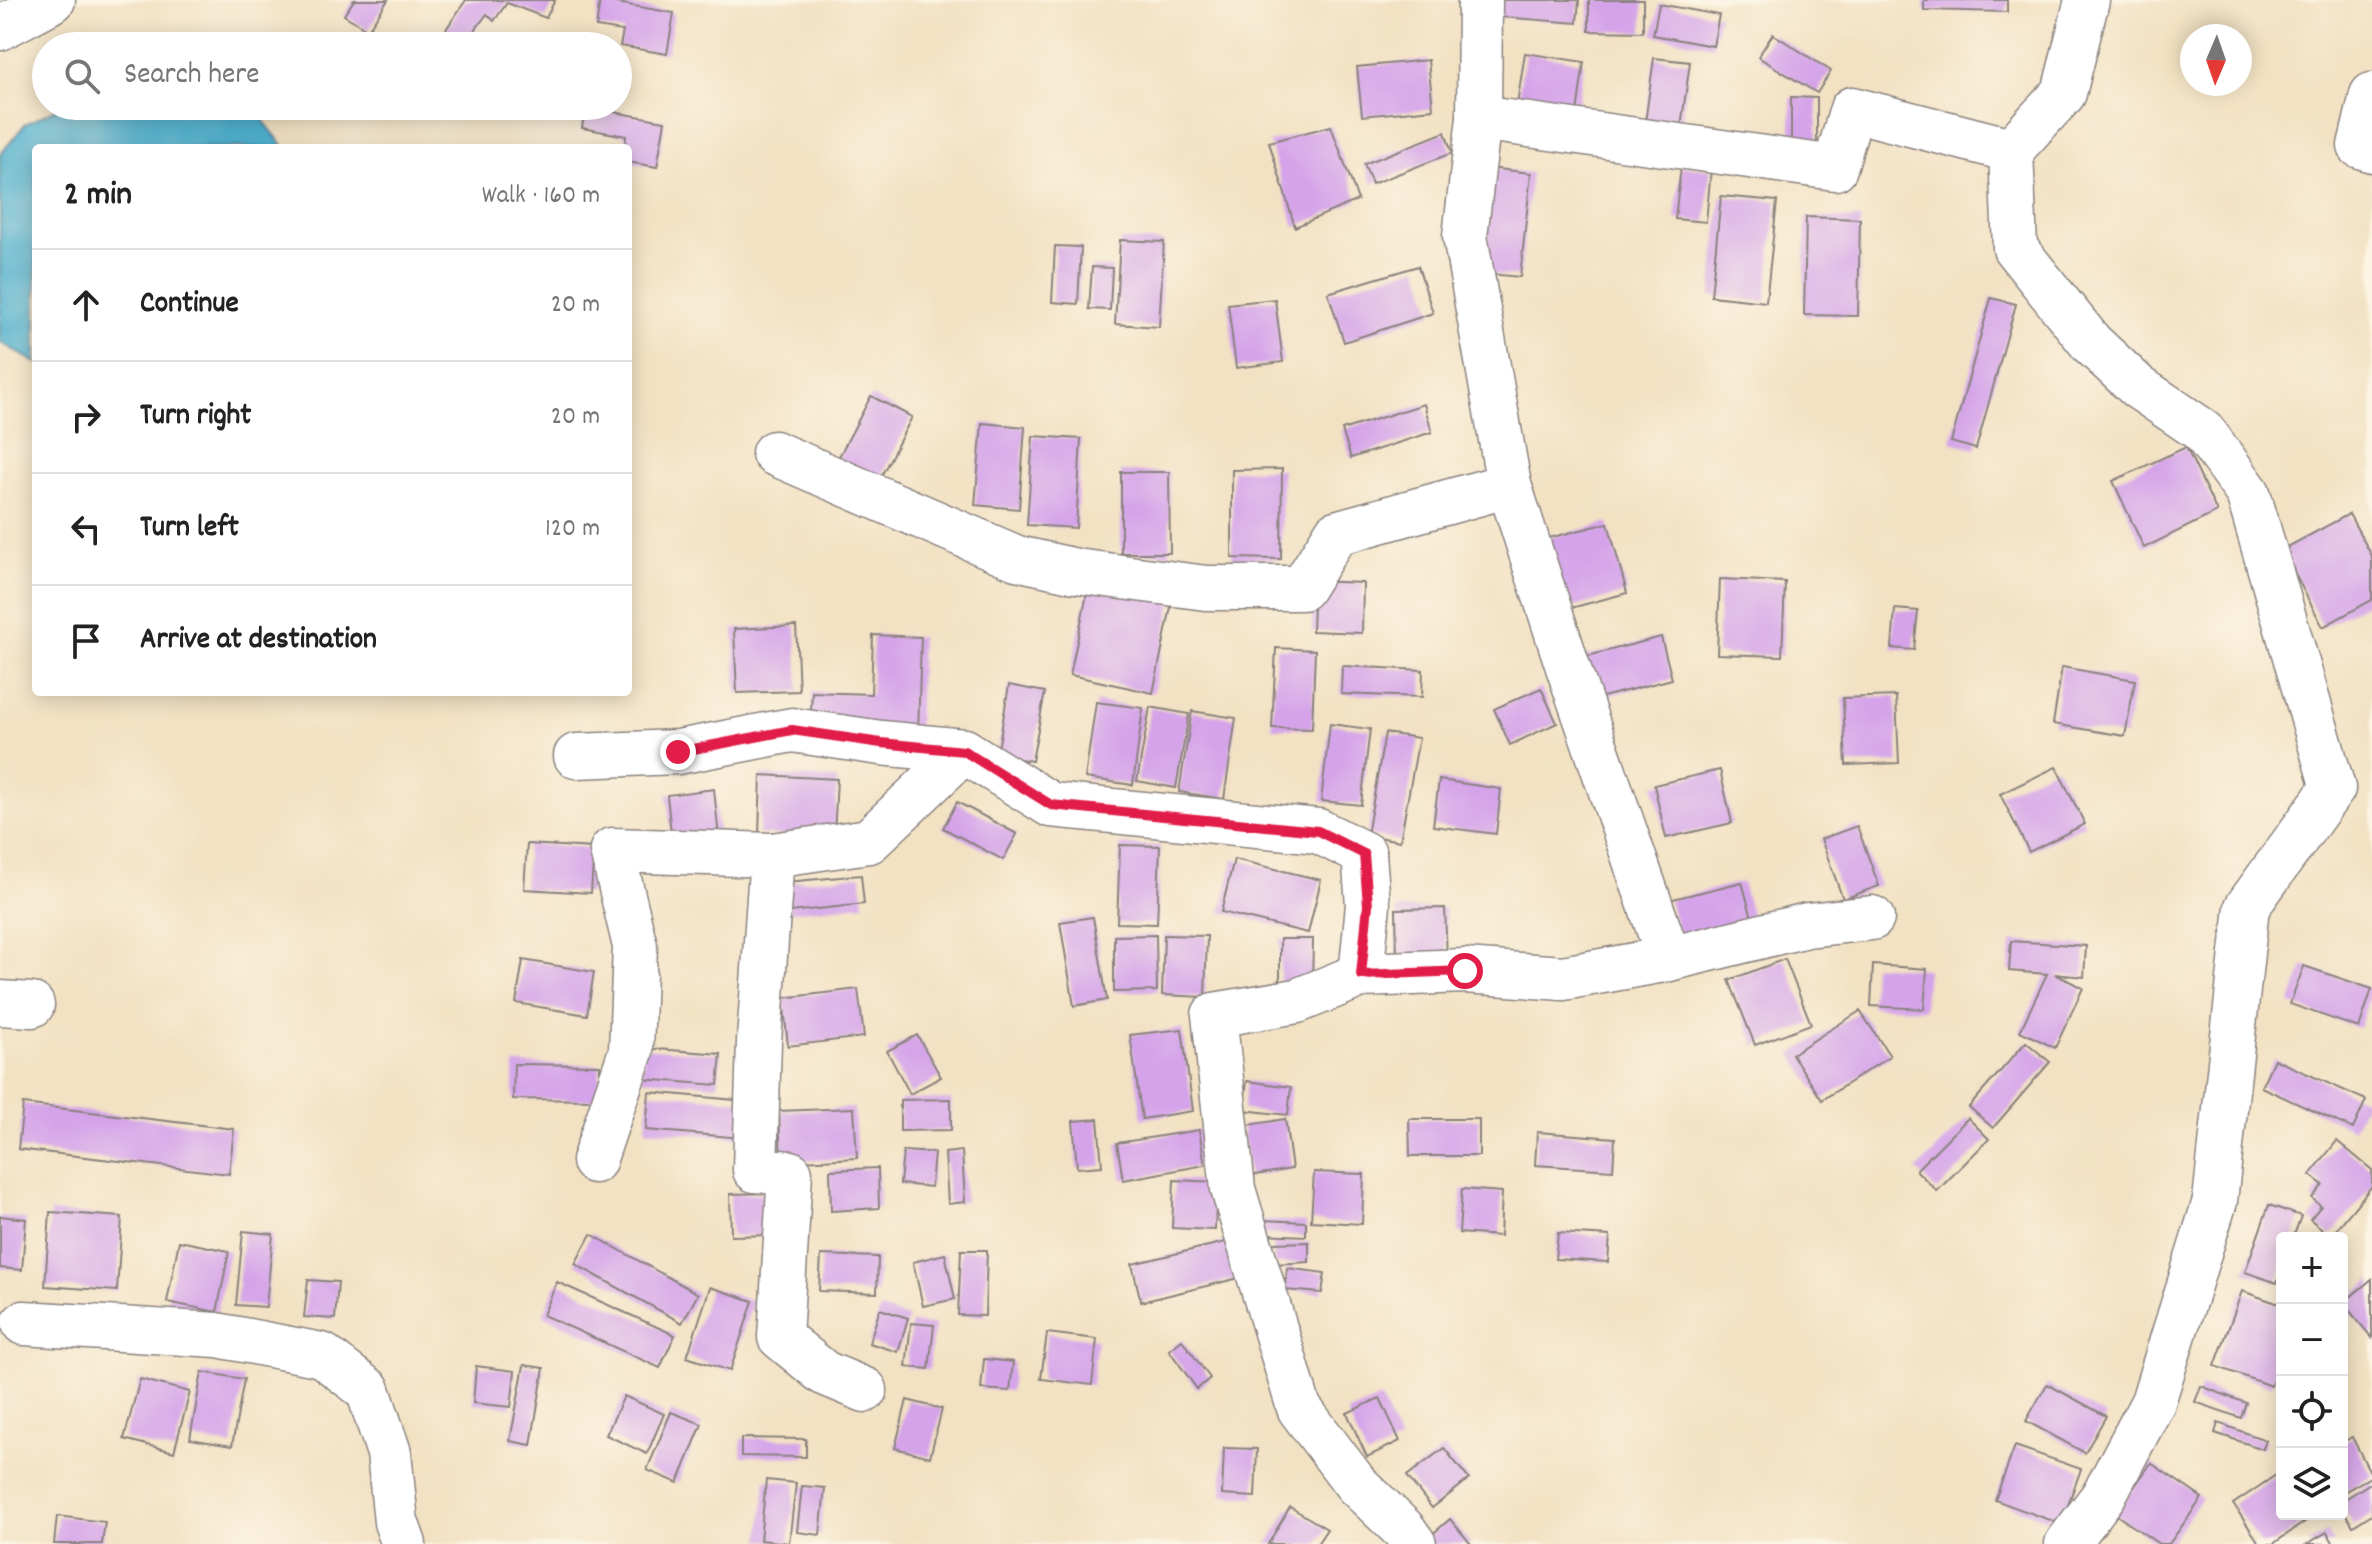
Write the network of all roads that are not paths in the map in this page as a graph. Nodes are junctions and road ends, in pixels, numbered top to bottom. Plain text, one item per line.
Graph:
1 (53, 0) edge
2 (1480, 0) edge
3 (2087, 0) edge
4 (0, 28) edge
5 (2372, 95) edge
6 (1479, 118) junction
7 (2011, 150) junction
8 (2372, 150) edge
9 (774, 453) dead end
10 (1509, 485) junction
11 (964, 751) junction
12 (576, 756) dead end
13 (772, 855) junction
14 (1872, 918) dead end
15 (1669, 959) junction
16 (1361, 975) junction
17 (594, 1161) dead end
18 (24, 1323) dead end
19 (865, 1390) dead end
20 (404, 1544) edge
21 (1414, 1544) edge
22 (2067, 1544) edge

1 - 4 street
2 - 6 street
3 - 7 street
5 - 8 street
6 - 7 street
6 - 10 street
7 - 22 street
9 - 10 street
10 - 15 street
11 - 12 street
11 - 13 street
11 - 16 street
13 - 17 street
13 - 19 street
14 - 15 street
15 - 16 street
16 - 21 street
18 - 20 street

